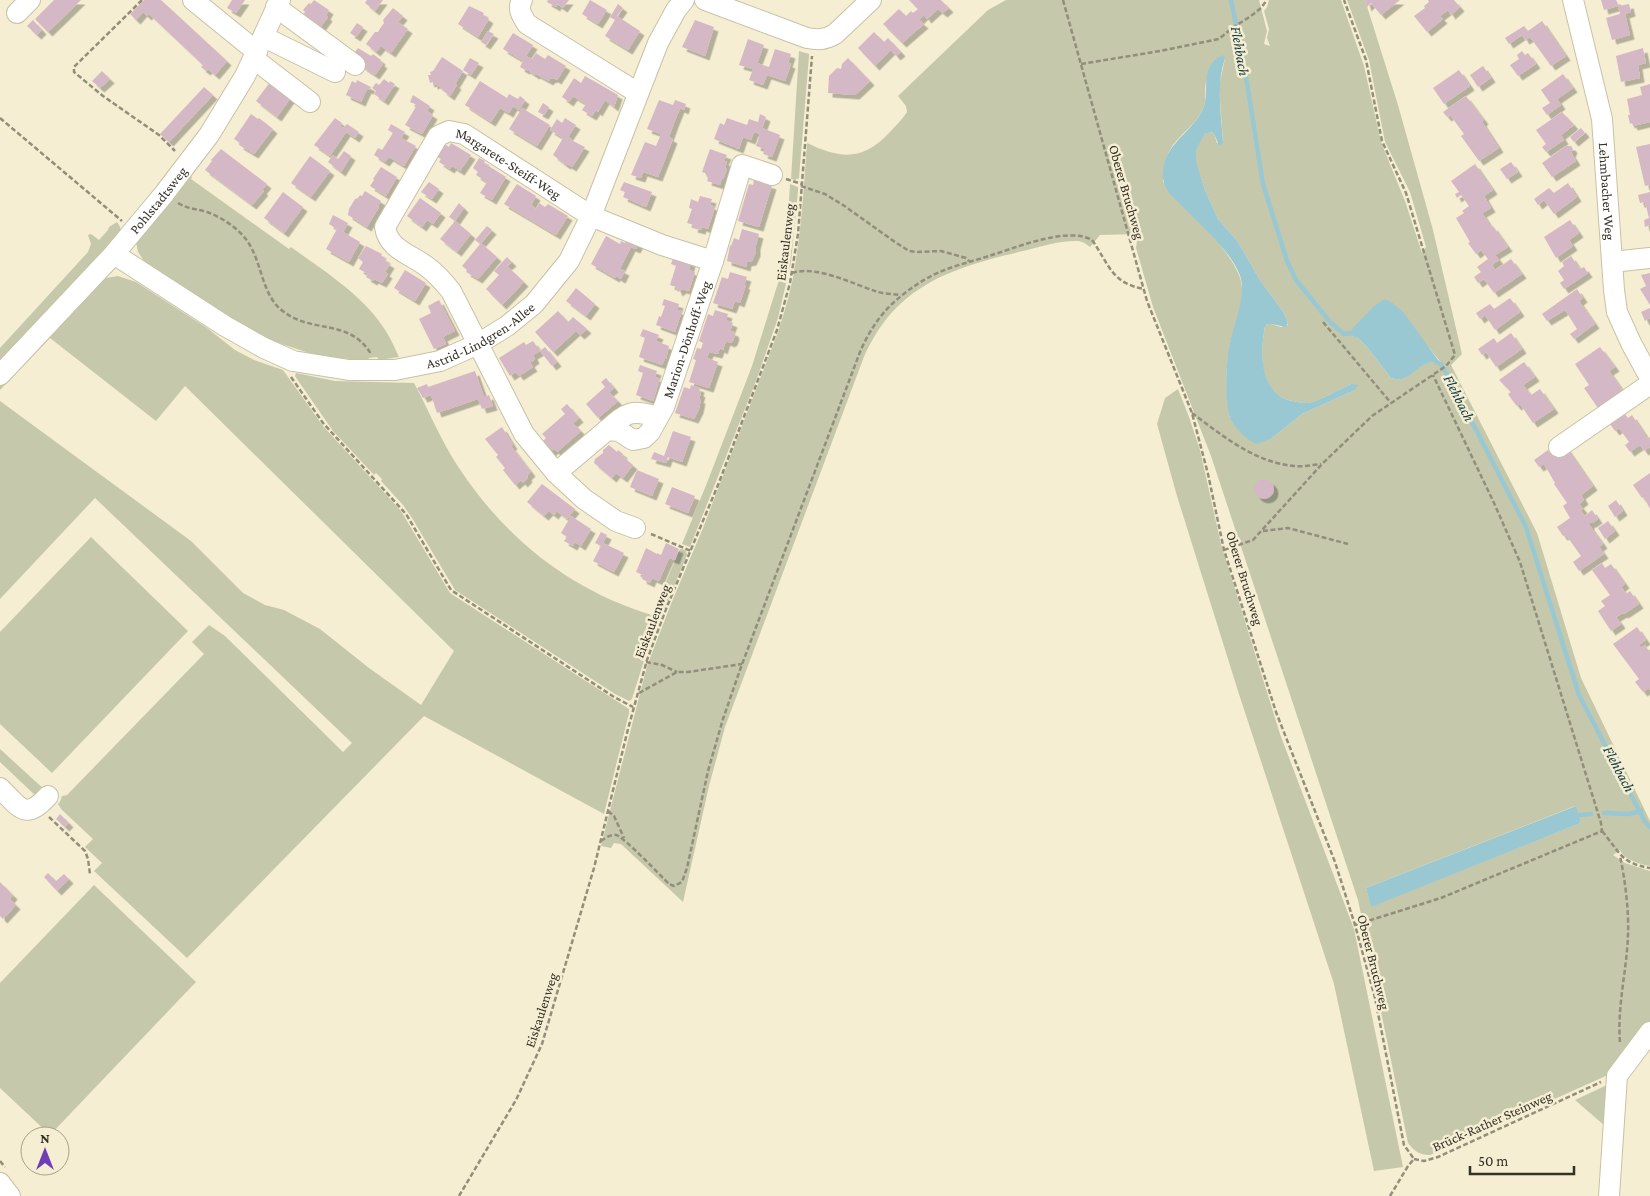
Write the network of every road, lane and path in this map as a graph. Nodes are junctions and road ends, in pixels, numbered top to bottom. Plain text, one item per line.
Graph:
1 (142, 0) edge
2 (193, 0) edge
3 (522, 0) edge
4 (684, 0) edge
5 (705, 0) edge
6 (871, 0) edge
7 (1063, 0) edge
8 (1267, 0) edge
9 (1344, 0) edge
10 (1573, 0) edge
11 (278, 4) edge
12 (813, 39) junction
13 (259, 49) junction
14 (1081, 64) junction
15 (355, 65) dead end
16 (335, 72) dead end
17 (638, 93) junction
18 (310, 102) dead end
19 (0, 118) edge
20 (188, 162) junction
21 (772, 175) dead end
22 (802, 186) junction
23 (164, 194) junction
24 (591, 216) junction
25 (132, 230) junction
26 (114, 254) junction
27 (1650, 258) edge
28 (713, 262) junction
29 (969, 262) junction
30 (1612, 262) junction
31 (792, 273) junction
32 (1144, 289) junction
33 (901, 296) junction
34 (1323, 322) dead end
35 (478, 344) junction
36 (293, 361) junction
37 (374, 370) junction
38 (0, 375) edge
39 (1433, 375) junction
40 (1650, 378) edge
41 (1650, 384) edge
42 (1391, 404) junction
43 (1192, 412) junction
44 (1559, 448) dead end
45 (1322, 464) junction
46 (556, 473) junction
47 (635, 528) joint
48 (1261, 531) junction
49 (1348, 544) dead end
50 (1224, 550) junction
51 (691, 551) junction
52 (646, 662) junction
53 (742, 664) junction
54 (677, 672) junction
55 (638, 694) junction
56 (634, 707) junction
57 (0, 788) edge
58 (43, 802) joint
59 (608, 811) junction
60 (1602, 831) junction
61 (624, 839) junction
62 (600, 841) junction
63 (1620, 856) junction
64 (1650, 868) edge
65 (90, 874) dead end
66 (1355, 925) junction
67 (1650, 1032) edge
68 (1620, 1073) junction
69 (1414, 1159) junction
70 (0, 1183) edge
71 (10, 1196) edge
72 (459, 1196) edge
73 (1390, 1196) edge
74 (1610, 1196) edge

1 - 20 path
2 - 13 street
3 - 17 street
4 - 17 street, Astrid-Lindgren-Allee
5 - 12 street
6 - 12 street
7 - 14 path, Oberer Bruchweg
8 - 14 path
9 - 39 path
10 - 30 street, Lehmbacher Weg
11 - 13 street, Pohlstadtsweg
11 - 15 street
12 - 22 path, Eiskaulenweg
13 - 16 street
13 - 18 street
13 - 20 street, Pohlstadtsweg
14 - 32 path, Oberer Bruchweg
17 - 24 street, Astrid-Lindgren-Allee
19 - 25 path
20 - 23 street, Pohlstadtsweg
21 - 28 street, Marion-Dönhoff-Weg
22 - 29 path
22 - 31 path, Eiskaulenweg
23 - 25 street, Pohlstadtsweg
23 - 37 path
24 - 28 street
24 - 35 street, Astrid-Lindgren-Allee
24 - 35 street, Margarete-Steiff-Weg
25 - 26 street, Pohlstadtsweg
26 - 36 street, Astrid-Lindgren-Allee
26 - 38 street, Pohlstadtsweg
27 - 30 street
28 - 46 street, Marion-Dönhoff-Weg
29 - 32 path
29 - 33 path
30 - 40 street, Lehmbacher Weg
31 - 33 path
31 - 51 path, Eiskaulenweg
32 - 43 path, Oberer Bruchweg
33 - 53 path
34 - 42 path
35 - 37 street, Astrid-Lindgren-Allee
35 - 46 street, Margarete-Steiff-Weg
36 - 37 street, Astrid-Lindgren-Allee
36 - 56 path
39 - 42 path
39 - 60 path
41 - 44 street
42 - 45 path
43 - 45 path
43 - 50 path, Oberer Bruchweg
45 - 48 path
46 - 47 street, Margarete-Steiff-Weg
47 - 51 path
48 - 49 path
48 - 50 path
50 - 66 path, Oberer Bruchweg
51 - 52 path, Eiskaulenweg
52 - 54 path
52 - 55 path, Eiskaulenweg
53 - 54 path
53 - 61 path
54 - 55 path
55 - 56 path, Eiskaulenweg
56 - 59 path, Eiskaulenweg
57 - 58 street
58 - 65 path
59 - 61 path
59 - 62 path, Eiskaulenweg
60 - 63 path
60 - 66 path
61 - 62 path
62 - 72 path, Eiskaulenweg
63 - 64 path
63 - 68 path
66 - 69 path, Oberer Bruchweg
67 - 68 street
68 - 69 path, Brück-Rather Steinweg
68 - 74 street
69 - 73 path
70 - 71 street

